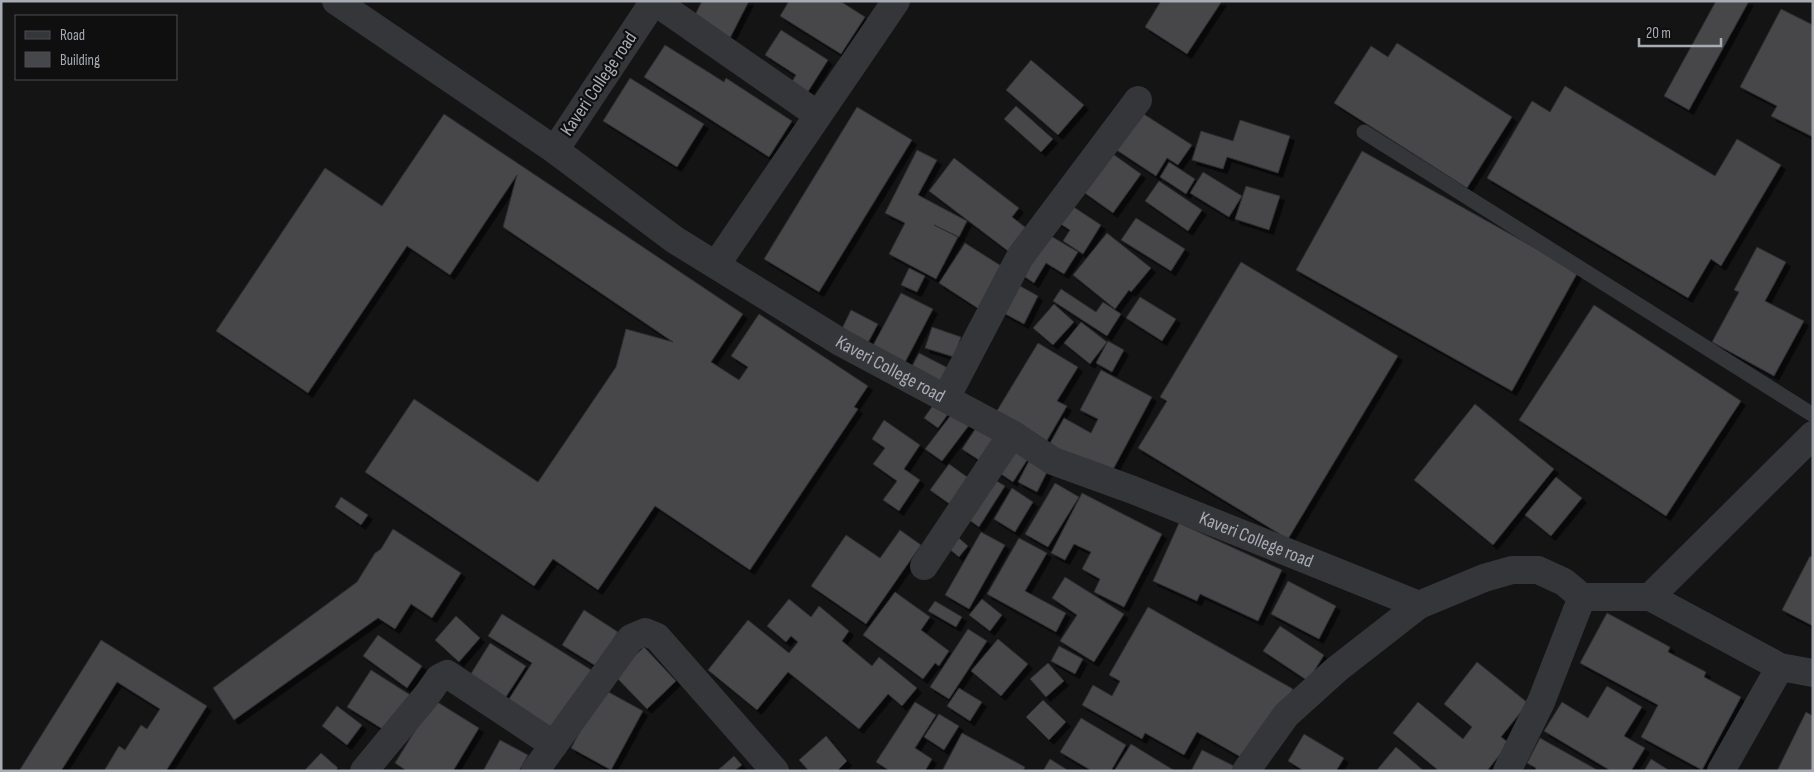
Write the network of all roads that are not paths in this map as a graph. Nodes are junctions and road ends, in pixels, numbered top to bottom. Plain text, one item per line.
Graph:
1 (336, 1) edge
2 (654, 1) edge
3 (896, 1) edge
4 (1138, 100) dead end
5 (818, 115) junction
6 (1364, 132) dead end
7 (555, 150) junction
8 (716, 265) junction
9 (946, 398) junction
10 (1813, 415) edge
11 (1012, 434) junction
12 (1813, 435) edge
13 (924, 566) dead end
14 (1582, 597) junction
15 (1650, 597) junction
16 (1419, 605) junction
17 (1780, 667) junction
18 (1813, 673) edge
19 (554, 745) junction
20 (364, 771) edge
21 (535, 771) edge
22 (775, 771) edge
23 (1246, 771) edge
24 (1507, 771) edge
25 (1721, 771) edge

1 - 7 street
2 - 5 street
2 - 7 street, Kaveri College road
3 - 5 street
4 - 9 street
5 - 8 street
6 - 10 lane
7 - 8 street, Kaveri College road
8 - 9 street, Kaveri College road
9 - 11 street, Kaveri College road
11 - 13 street
11 - 16 street, Kaveri College road
12 - 15 street
14 - 15 street
14 - 16 street
14 - 24 street
15 - 17 street
16 - 23 street
17 - 18 street
17 - 25 street
19 - 20 street
19 - 21 street
19 - 22 street

